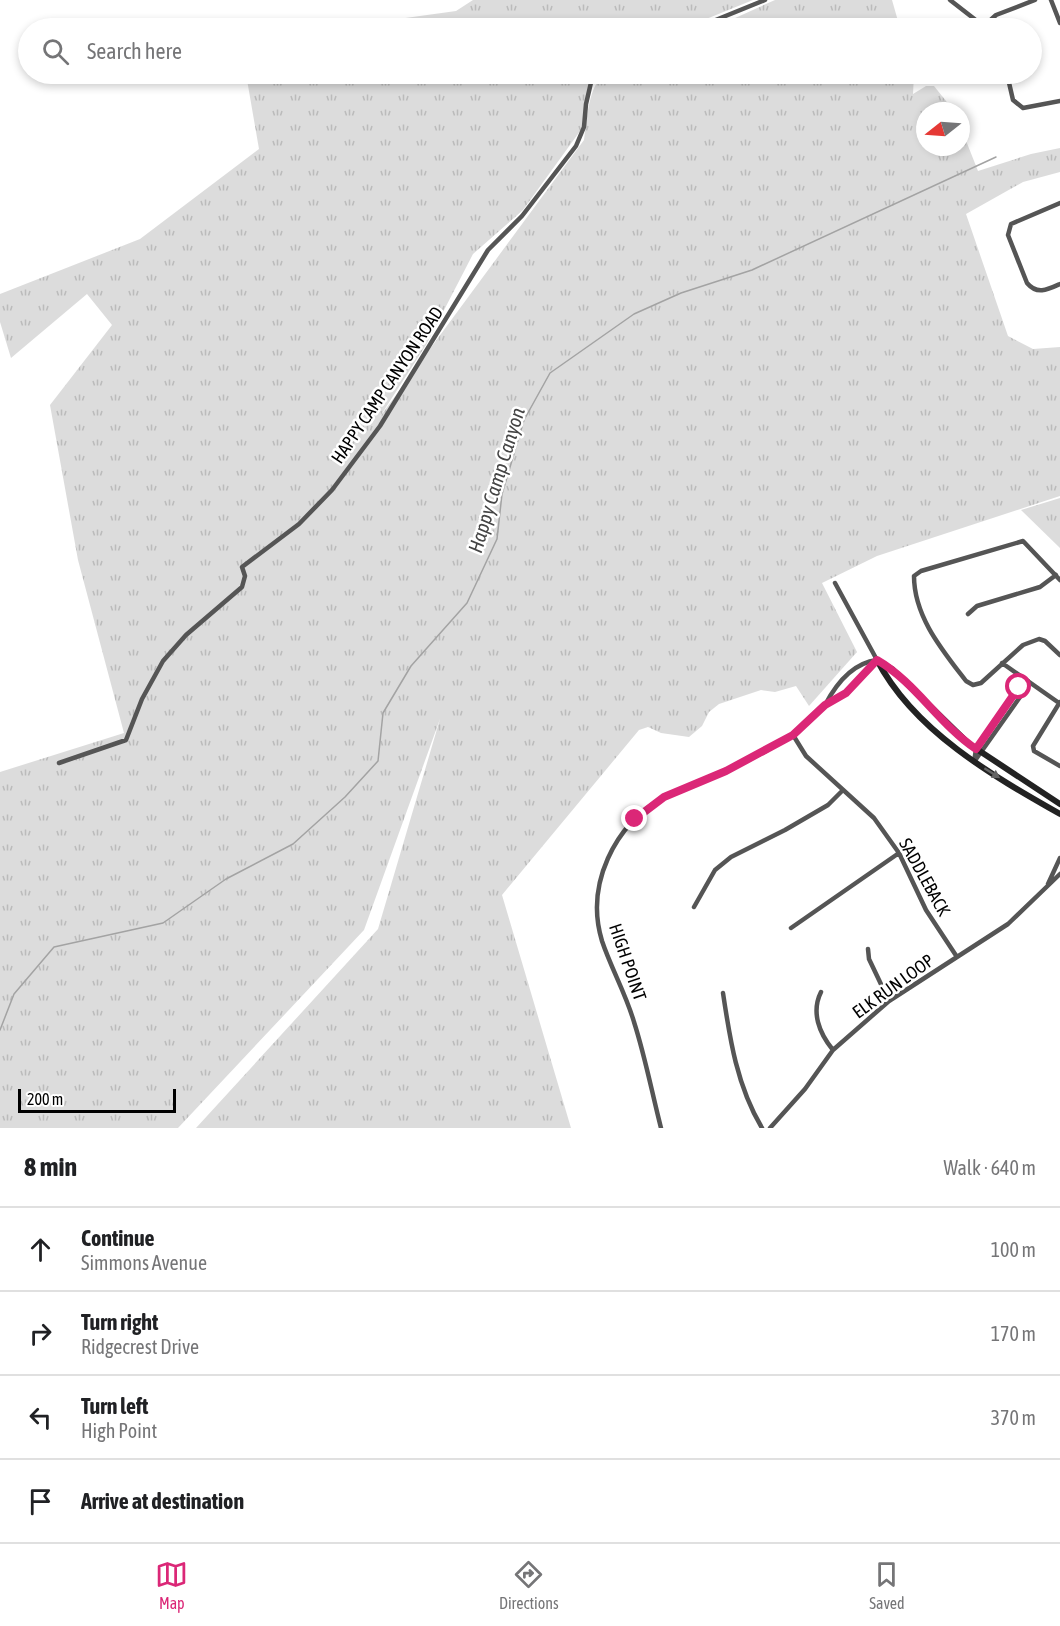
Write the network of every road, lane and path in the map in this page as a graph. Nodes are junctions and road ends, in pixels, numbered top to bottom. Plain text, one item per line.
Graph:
1 (765, 0) edge
2 (950, 0) edge
3 (1035, 0) edge
4 (1051, 0) edge
5 (721, 18) edge
6 (973, 18) edge
7 (993, 18) edge
8 (1060, 23) edge
9 (591, 84) edge
10 (1010, 84) edge
11 (1060, 101) edge
12 (1060, 202) edge
13 (1060, 284) edge
14 (1058, 578) edge
15 (835, 584) dead end
16 (968, 614) dead end
17 (1060, 655) edge
18 (877, 660) junction
19 (1002, 663) junction
20 (1027, 684) junction
21 (837, 688) junction
22 (843, 694) junction
23 (1060, 702) edge
24 (825, 705) junction
25 (793, 735) junction
26 (979, 751) junction
27 (59, 762) dead end
28 (974, 762) junction
29 (1060, 766) edge
30 (843, 790) junction
31 (1060, 804) edge
32 (1060, 814) edge
33 (899, 853) junction
34 (1060, 858) edge
35 (1060, 874) edge
36 (1048, 884) junction
37 (694, 907) dead end
38 (791, 928) dead end
39 (868, 949) dead end
40 (957, 957) junction
41 (821, 992) dead end
42 (723, 993) dead end
43 (889, 1001) junction
44 (833, 1050) junction
45 (661, 1128) edge
46 (762, 1128) edge
47 (770, 1128) edge

1 - 5 street
2 - 6 street
3 - 7 street
4 - 8 street
9 - 27 street, HAPPY CAMP CANYON ROAD
10 - 11 street
12 - 13 street
14 - 16 street
14 - 19 street
15 - 18 street
17 - 19 street
18 - 21 street, HIGH POINT
18 - 22 street, HIGH POINT
18 - 26 street
18 - 28 street
19 - 20 street
20 - 23 street
20 - 26 street
21 - 22 street
21 - 24 street, HIGH POINT
22 - 24 street, HIGH POINT
23 - 29 street
24 - 25 street, HIGH POINT
25 - 30 street, SADDLEBACK
25 - 45 street, HIGH POINT
26 - 28 street
26 - 31 street
28 -> 32 street
30 - 33 street, SADDLEBACK
30 - 37 street
33 - 38 street
33 - 40 street, SADDLEBACK
34 - 36 street, ELK RUN LOOP
35 - 36 street, ELK RUN LOOP
36 - 40 street, ELK RUN LOOP
39 - 43 street
40 - 43 street, ELK RUN LOOP
41 - 44 street
42 - 46 street
43 - 44 street, ELK RUN LOOP
44 - 47 street, ELK RUN LOOP

